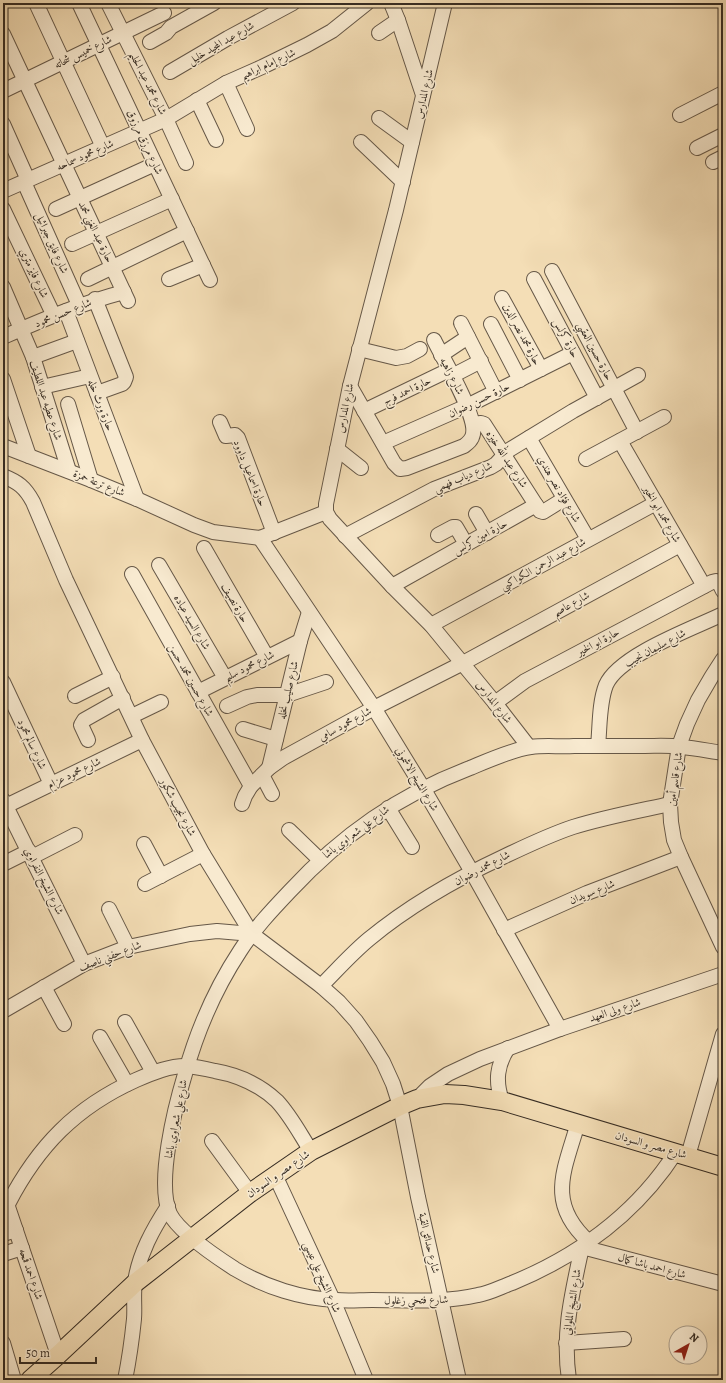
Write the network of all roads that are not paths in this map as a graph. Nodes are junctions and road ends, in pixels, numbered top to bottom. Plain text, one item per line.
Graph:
1 (36, 3) edge
2 (79, 3) edge
3 (108, 3) edge
4 (214, 3) edge
5 (293, 3) edge
6 (367, 3) edge
7 (391, 3) edge
8 (445, 3) edge
9 (161, 8) edge
10 (398, 20) junction
11 (171, 26) junction
12 (122, 33) junction
13 (379, 33) dead end
14 (3, 34) edge
15 (150, 42) dead end
16 (99, 44) junction
17 (63, 61) junction
18 (170, 72) dead end
19 (25, 80) junction
20 (226, 83) junction
21 (3, 91) edge
22 (723, 93) edge
23 (423, 94) junction
24 (197, 100) junction
25 (680, 115) dead end
26 (380, 118) dead end
27 (166, 119) junction
28 (3, 124) edge
29 (247, 129) dead end
30 (140, 131) junction
31 (723, 135) edge
32 (216, 140) dead end
33 (361, 142) dead end
34 (412, 142) junction
35 (103, 147) junction
36 (698, 148) dead end
37 (186, 163) dead end
38 (64, 164) junction
39 (155, 164) junction
40 (26, 181) junction
41 (403, 182) junction
42 (3, 191) edge
43 (80, 198) junction
44 (172, 199) junction
45 (3, 209) edge
46 (56, 209) dead end
47 (187, 232) junction
48 (97, 233) junction
49 (72, 244) dead end
50 (203, 265) junction
51 (113, 268) junction
52 (552, 271) dead end
53 (534, 279) dead end
54 (88, 280) dead end
55 (169, 280) dead end
56 (210, 280) dead end
57 (3, 287) edge
58 (126, 297) joint
59 (502, 298) dead end
60 (95, 299) junction
61 (79, 305) junction
62 (60, 314) junction
63 (462, 324) dead end
64 (490, 324) dead end
65 (22, 329) junction
66 (3, 337) edge
67 (468, 337) junction
68 (434, 340) dead end
69 (77, 341) junction
70 (359, 349) junction
71 (420, 349) dead end
72 (573, 353) junction
73 (441, 355) junction
74 (33, 357) junction
75 (598, 357) junction
76 (481, 361) junction
77 (580, 366) junction
78 (541, 370) junction
79 (450, 373) junction
80 (638, 375) dead end
81 (90, 376) junction
82 (3, 379) edge
83 (520, 380) junction
84 (350, 386) junction
85 (42, 387) junction
86 (614, 388) junction
87 (496, 392) junction
88 (97, 393) junction
89 (597, 398) junction
90 (68, 404) dead end
91 (467, 406) junction
92 (364, 411) junction
93 (664, 417) dead end
94 (220, 422) dead end
95 (473, 430) junction
96 (637, 432) junction
97 (529, 438) junction
98 (620, 441) junction
99 (383, 443) junction
100 (3, 446) edge
101 (337, 449) junction
102 (504, 454) junction
103 (29, 456) junction
104 (586, 460) dead end
105 (361, 468) dead end
106 (69, 471) junction
107 (3, 476) edge
108 (91, 480) junction
109 (137, 498) junction
110 (564, 499) junction
111 (656, 502) junction
112 (536, 505) junction
113 (326, 512) junction
114 (476, 514) dead end
115 (274, 533) junction
116 (487, 533) junction
117 (438, 535) dead end
118 (345, 536) junction
119 (260, 538) junction
120 (588, 539) junction
121 (466, 544) junction
122 (680, 545) junction
123 (204, 548) dead end
124 (159, 565) dead end
125 (132, 574) dead end
126 (392, 586) junction
127 (704, 586) junction
128 (723, 591) edge
129 (308, 612) junction
130 (723, 614) edge
131 (431, 626) junction
132 (300, 641) junction
133 (267, 657) junction
134 (723, 659) edge
135 (463, 663) junction
136 (113, 677) junction
137 (225, 678) junction
138 (326, 682) dead end
139 (3, 684) edge
140 (198, 692) junction
141 (287, 695) junction
142 (75, 696) dead end
143 (123, 698) junction
144 (161, 702) dead end
145 (496, 703) junction
146 (227, 706) dead end
147 (374, 708) junction
148 (132, 716) junction
149 (243, 729) dead end
150 (276, 739) junction
151 (88, 740) dead end
152 (142, 740) junction
153 (598, 746) junction
154 (679, 746) junction
155 (529, 747) junction
156 (723, 753) edge
157 (266, 772) junction
158 (51, 784) junction
159 (251, 786) junction
160 (423, 788) junction
161 (272, 794) dead end
162 (5, 803) edge
163 (242, 804) dead end
164 (670, 804) junction
165 (388, 808) junction
166 (289, 830) dead end
167 (75, 834) dead end
168 (144, 844) dead end
169 (412, 847) dead end
170 (30, 854) junction
171 (203, 854) junction
172 (681, 857) junction
173 (320, 860) junction
174 (3, 864) edge
175 (472, 872) junction
176 (161, 876) junction
177 (145, 884) dead end
178 (109, 909) dead end
179 (504, 930) junction
180 (252, 934) junction
181 (128, 947) junction
182 (723, 947) edge
183 (84, 964) junction
184 (723, 974) edge
185 (321, 986) junction
186 (44, 987) junction
187 (3, 1010) edge
188 (125, 1022) dead end
189 (64, 1024) dead end
190 (560, 1029) junction
191 (100, 1037) dead end
192 (722, 1043) edge
193 (508, 1048) junction
194 (187, 1066) junction
195 (153, 1072) junction
196 (127, 1084) junction
197 (417, 1099) junction
198 (502, 1101) junction
199 (400, 1106) junction
200 (578, 1123) junction
201 (212, 1141) dead end
202 (311, 1151) junction
203 (682, 1154) junction
204 (723, 1167) edge
205 (275, 1176) junction
206 (250, 1193) junction
207 (5, 1198) edge
208 (168, 1206) junction
209 (10, 1232) edge
210 (192, 1238) junction
211 (586, 1244) junction
212 (22, 1248) junction
213 (3, 1254) edge
214 (135, 1283) junction
215 (723, 1284) edge
216 (333, 1300) junction
217 (442, 1301) junction
218 (624, 1339) dead end
219 (3, 1343) edge
220 (566, 1343) junction
221 (58, 1356) junction
222 (14, 1380) edge
223 (30, 1380) edge
224 (125, 1380) edge
225 (366, 1380) edge
226 (459, 1380) edge
227 (570, 1380) edge

1 - 17 street
2 - 16 street, شارع مرزق مرزوق
3 - 12 street, شارع محمد عبد الحليم
4 - 11 street
5 - 18 street, شارع عبد المجيد خليل
6 - 20 street, شارع إمام ابراهيم
7 - 10 street
8 - 23 street, شارع المدارس
9 - 11 street
9 - 12 street, شارع خميس شحاته
10 - 13 street
10 - 23 street
11 - 15 street
12 - 16 street, شارع خميس شحاته
12 - 27 street, شارع محمد عبد الحليم
14 - 19 street, حارة عبد الغني محمد
16 - 17 street, شارع خميس شحاته
16 - 30 street, شارع مرزق مرزوق
17 - 19 street, شارع خميس شحاته
17 - 35 street
19 - 21 street, شارع خميس شحاته
19 - 38 street, حارة عبد الغني محمد
20 - 24 street, شارع إمام ابراهيم
20 - 29 street
22 - 25 street
23 - 34 street, شارع المدارس
24 - 27 street, شارع إمام ابراهيم
24 - 32 street
26 - 34 street
27 - 30 street, شارع محمود سماحه
27 - 37 street, شارع محمد عبد الحليم
28 - 40 street, شارع فايق جبرائيل
30 - 35 street, شارع محمود سماحه
30 - 39 street, شارع مرزق مرزوق
31 - 36 street
33 - 41 street
34 - 41 street, شارع المدارس
35 - 38 street, شارع محمود سماحه
38 - 40 street, شارع محمود سماحه
38 - 43 street, حارة عبد الغني محمد
39 - 43 street
39 - 44 street, شارع مرزق مرزوق
40 - 42 street, شارع محمود سماحه
40 - 61 street, شارع فايق جبرائيل
41 - 70 street, شارع المدارس
43 - 46 street
43 - 48 street, حارة عبد الغني محمد
44 - 47 street, شارع مرزق مرزوق
44 - 48 street
45 - 62 street, شارع فايز متري
47 - 50 street, شارع مرزق مرزوق
47 - 51 street
48 - 49 street
48 - 51 street, حارة عبد الغني محمد
50 - 55 street
50 - 56 street, شارع مرزق مرزوق
51 - 54 street
51 - 58 street, حارة عبد الغني محمد
52 - 75 street, حارة حسين العقبي
53 - 72 street, حارة كرلس
57 - 65 street, شارع عطيه عبد اللطيف
58 - 60 street, شارع حسن محمود
59 - 78 street, حارة محمد نصر الدين
60 - 61 street, شارع حسن محمود
60 - 88 street
61 - 62 street, شارع حسن محمود
62 - 65 street, شارع حسن محمود
62 - 69 street, حارة ورث خله
63 - 67 street
64 - 83 street
65 - 66 street, شارع حسن محمود
65 - 74 street, شارع عطيه عبد اللطيف
67 - 73 street
67 - 76 street
68 - 73 street, شارع زاهيه
69 - 74 street
69 - 81 street, حارة ورث خله
70 - 71 street
70 - 84 street, شارع المدارس
72 - 77 street, حارة كرلس
72 - 78 street, حارة حسن رضوان
73 - 79 street, شارع زاهيه
74 - 85 street, شارع عطيه عبد اللطيف
75 - 77 street
75 - 86 street, حارة حسين العقبي
76 - 79 street, حارة احمد فرج
76 - 87 street
77 - 89 street, حارة كرلس
78 - 83 street, حارة حسن رضوان
79 - 91 street, شارع زاهيه
79 - 92 street, حارة احمد فرج
80 - 86 street, شارع دياب فهمي
81 - 85 street
81 - 88 street, حارة ورث خله
82 - 103 street
83 - 87 street, حارة حسن رضوان
84 - 92 street
84 - 101 street, شارع المدارس
85 - 106 street, شارع عطيه عبد اللطيف
86 - 89 street, شارع دياب فهمي
86 - 96 street, حارة حسين العقبي
87 - 91 street, حارة حسن رضوان
88 - 109 street, حارة ورث خله
89 - 97 street, شارع دياب فهمي
90 - 108 street
91 - 95 street, شارع زاهيه
91 - 99 street, حارة حسن رضوان
92 - 99 street
93 - 96 street
94 - 115 street, حارة اسماعيل داوود
95 - 99 street
95 - 102 street, شارع عبد الله خيزه
96 - 98 street
97 - 102 street, شارع دياب فهمي
97 - 110 street, شارع فؤاد نصر هندي
98 - 104 street
98 - 111 street, شارع محمد ابو الخير
100 - 103 street, شارع ترعة حمزة
101 - 105 street
101 - 113 street, شارع المدارس
102 - 112 street, شارع عبد الله خيزه
102 - 118 street, شارع دياب فهمي
103 - 106 street, شارع ترعة حمزة
106 - 108 street, شارع ترعة حمزة
107 - 136 street, شارع نجيب شكور
108 - 109 street, شارع ترعة حمزة
109 - 119 street, شارع ترعة حمزة
110 - 112 street
110 - 120 street, شارع فؤاد نصر هندي
111 - 120 street, شارع عبد الرحمن الكواكبي
111 - 122 street, شارع محمد ابو الخير
112 - 116 street, حارة امين كرلس
113 - 115 street
113 - 118 street, شارع المدارس
114 - 116 street
115 - 119 street
116 - 121 street, حارة امين كرلس
117 - 121 street
118 - 126 street, شارع المدارس
119 - 129 street, شارع الشيخ الاشموني
120 - 131 street, شارع عبد الرحمن الكواكبي
121 - 126 street, حارة امين كرلس
122 - 127 street, شارع محمد ابو الخير
122 - 135 street, شارع عاصم
123 - 133 street, حارة نصيف
124 - 137 street, شارع السيد عباده
125 - 140 street, شارع حسين محمد حسن
126 - 131 street, شارع المدارس
127 - 128 street
127 - 145 street, حارة ابو الخير
129 - 132 street, شارع صليب نخله
129 - 147 street, شارع الشيخ الاشموني
130 - 153 street, شارع سليمان نجيب
131 - 135 street, شارع المدارس
132 - 133 street, شارع محمود سليم
132 - 141 street, شارع صليب نخله
133 - 137 street, شارع محمود سليم
134 - 154 street, شارع قاسم أمين
135 - 145 street, شارع المدارس
135 - 147 street, شارع محمود سامي
136 - 142 street
136 - 143 street, شارع نجيب شكور
137 - 140 street, شارع محمود سليم
138 - 141 street
139 - 158 street, شارع سالم محمود
140 - 159 street, شارع حسين محمد حسن
141 - 146 street
141 - 150 street, شارع صليب نخله
143 - 148 street, شارع نجيب شكور
143 - 151 street
144 - 148 street
145 - 155 street, شارع المدارس
147 - 157 street, شارع محمود سامي
147 - 160 street, شارع الشيخ الاشموني
148 - 152 street, شارع نجيب شكور
149 - 150 street
150 - 157 street, شارع صليب نخله
152 - 158 street, شارع محمود عزام
152 - 171 street, شارع نجيب شكور
153 - 154 street, شارع علي شعراوي باشا
153 - 155 street, شارع علي شعراوي باشا
154 - 156 street, شارع علي شعراوي باشا
154 - 164 street, شارع قاسم أمين
155 - 160 street, شارع علي شعراوي باشا
157 - 159 street, شارع محمود سامي
157 - 161 street
158 - 162 street, شارع محمود عزام
159 - 163 street, شارع محمود سامي
160 - 165 street, شارع علي شعراوي باشا
160 - 175 street, شارع الشيخ الاشموني
162 - 170 street, شارع الشيخ النفراوي
164 - 172 street, شارع قاسم أمين
164 - 175 street, شارع محمد رضوان
165 - 169 street
165 - 173 street, شارع علي شعراوي باشا
166 - 173 street
167 - 170 street
168 - 176 street
170 - 174 street
170 - 183 street, شارع الشيخ النفراوي
171 - 176 street
171 - 180 street, شارع نجيب شكور
172 - 179 street, شارع سويدان
172 - 182 street, شارع قاسم أمين
173 - 180 street, شارع علي شعراوي باشا
175 - 179 street, شارع الشيخ الاشموني
175 - 185 street, شارع محمد رضوان
176 - 177 street
178 - 181 street
179 - 190 street, شارع الشيخ الاشموني
180 - 181 street, شارع حفني ناصف
180 - 185 street, شارع نجيب شكور
180 - 194 street, شارع علي شعراوي باشا
181 - 183 street, شارع حفني ناصف
183 - 186 street, شارع حفني ناصف
184 - 190 street, شارع ولى العهد
185 - 199 street, شارع نجيب شكور
186 - 187 street, شارع حفني ناصف
186 - 189 street
188 - 195 street
190 - 193 street, شارع ولى العهد
191 - 196 street
192 - 203 street, شارع فتحي زغلول
193 - 197 street, شارع ولى العهد
193 - 198 street
194 - 195 street
194 - 202 street
194 - 208 street, شارع علي شعراوي باشا
195 - 196 street
196 - 207 street
197 - 198 main road, شارع مصر و السودان
197 - 199 main road, شارع مصر و السودان
198 - 200 main road, شارع مصر و السودان
199 - 202 main road, شارع مصر و السودان
199 - 217 street, شارع حدائق القبة
200 - 203 main road, شارع مصر و السودان
200 - 211 street
201 - 206 street
202 - 205 main road, شارع مصر و السودان
203 - 204 main road, شارع مصر و السودان
203 - 211 street, شارع فتحي زغلول
205 - 206 main road, شارع مصر و السودان
205 - 216 street, شارع الشيخ علي عيسي
206 - 210 main road, شارع مصر و السودان
207 - 209 street, شارع احمد قمحه
208 - 210 street, شارع علي شعراوي باشا
208 - 214 street
209 - 212 street, شارع احمد قمحه
210 - 214 main road, شارع مصر و السودان
210 - 216 street, شارع فتحي زغلول
211 - 215 street, شارع احمد باشا كمال
211 - 217 street, شارع فتحي زغلول
211 - 220 street, شارع الشيخ الملواني
212 - 213 street
212 - 221 street, شارع احمد قمحه
214 - 221 main road, شارع مصر و السودان
214 - 224 street
216 - 217 street, شارع فتحي زغلول
216 - 225 street, شارع الشيخ علي عيسي
217 - 226 street, شارع حدائق القبة
218 - 220 street
219 - 222 street
220 - 227 street, شارع الشيخ الملواني
221 - 223 main road, شارع مصر و السودان

